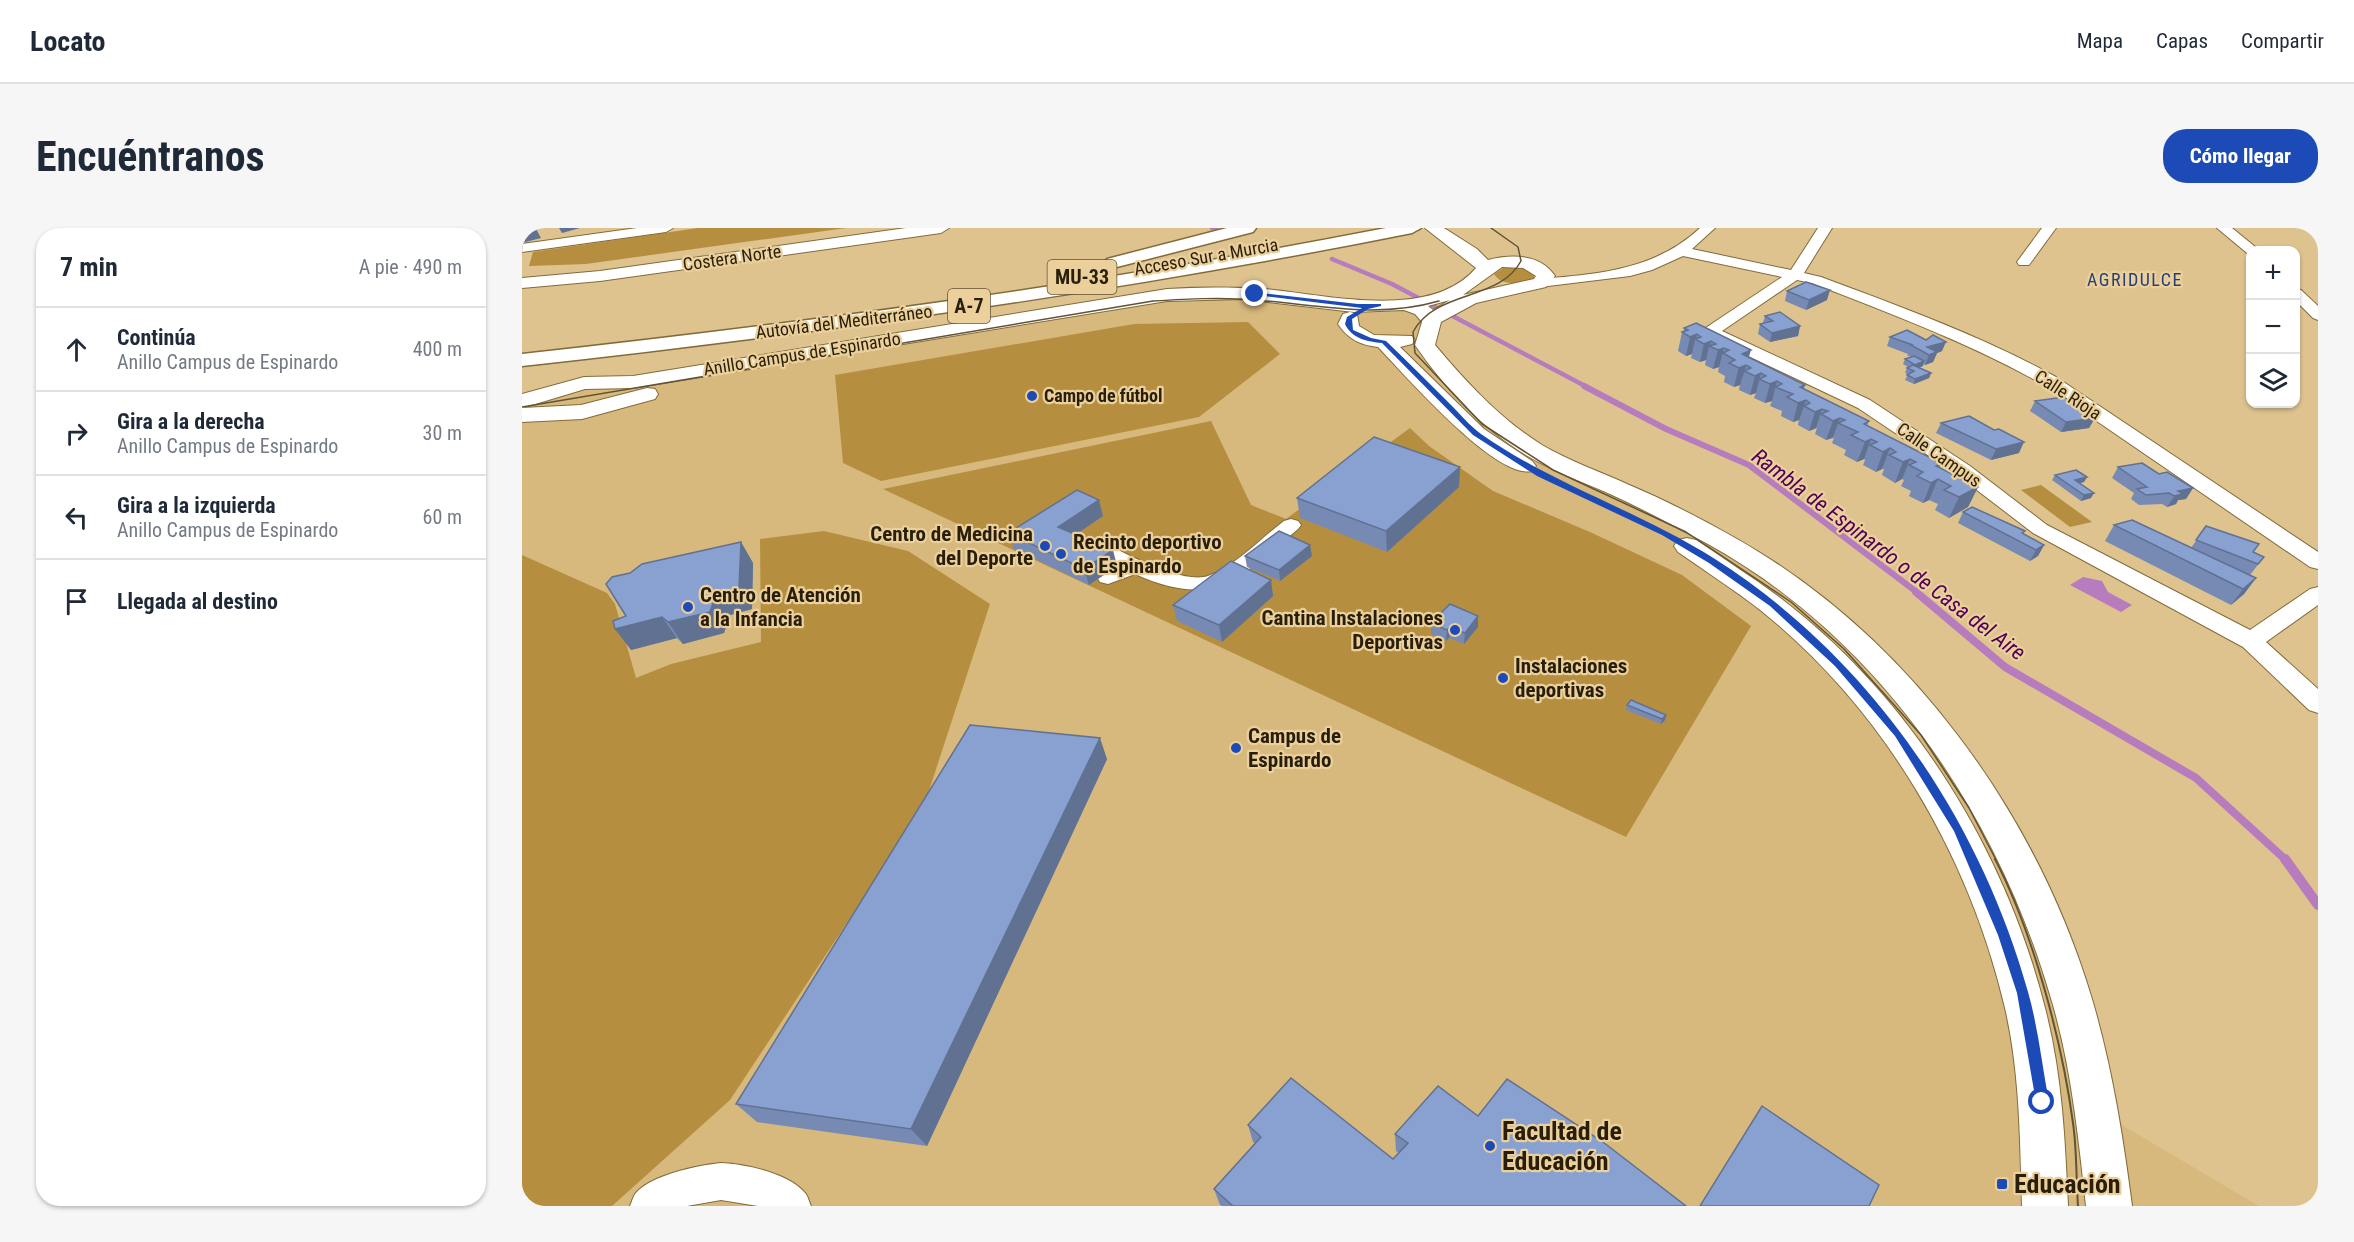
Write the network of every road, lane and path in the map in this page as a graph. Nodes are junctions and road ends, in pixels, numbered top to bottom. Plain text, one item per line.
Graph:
1 (598, 228) edge
2 (666, 228) edge
3 (884, 228) edge
4 (941, 228) edge
5 (1247, 228) edge
6 (1368, 228) edge
7 (1412, 228) edge
8 (1433, 228) edge
9 (1708, 228) edge
10 (1825, 228) edge
11 (2049, 228) edge
12 (2224, 228) edge
13 (2247, 246) edge
14 (529, 247) edge
15 (1681, 251) junction
16 (1471, 253) junction
17 (1509, 262) junction
18 (2024, 262) dead end
19 (1099, 266) dead end
20 (1080, 270) dead end
21 (1484, 270) junction
22 (522, 273) edge
23 (1795, 275) junction
24 (1541, 276) junction
25 (522, 283) edge
26 (1511, 288) junction
27 (2300, 298) edge
28 (1386, 305) junction
29 (793, 314) junction
30 (2318, 315) edge
31 (1350, 318) junction
32 (1430, 325) junction
33 (1384, 342) junction
34 (522, 345) edge
35 (522, 360) edge
36 (619, 384) junction
37 (559, 391) junction
38 (522, 401) edge
39 (607, 404) junction
40 (552, 413) junction
41 (522, 415) edge
42 (1291, 525) dead end
43 (1084, 541) edge
44 (2318, 562) edge
45 (1138, 565) junction
46 (1108, 577) dead end
47 (2318, 594) edge
48 (2251, 641) junction
49 (2318, 704) edge
50 (649, 1206) edge
51 (792, 1206) edge
52 (2045, 1206) edge
53 (2109, 1206) edge

1 - 14 street
2 - 14 street
3 - 22 main road, Costera Norte
4 - 25 main road, Costera Norte
5 - 19 highway
6 - 29 highway, Acceso Sur a Murcia / MU-33
7 - 35 highway, Autovía del Mediterráneo / A-7
8 - 16 main road
9 - 15 street
10 - 23 street
11 - 18 street
12 - 13 street
15 - 23 street, Calle Rioja
15 - 24 street
16 - 17 main road
16 - 21 main road
17 - 21 main road
17 - 24 main road
20 - 29 highway, Autovía del Mediterráneo / A-7
21 - 26 main road
21 - 28 main road
23 - 44 street, Calle Rioja
23 - 48 street, Calle Campus
24 - 26 main road
26 - 32 main road
27 - 30 street
28 - 31 main road
28 - 32 main road, Anillo Campus de Espinardo
28 - 36 main road, Anillo Campus de Espinardo
29 - 34 highway, Autovía del Mediterráneo / A-7
31 - 33 main road
31 - 39 main road, Anillo Campus de Espinardo
32 - 33 main road
32 - 53 main road
33 - 52 main road
36 - 37 main road, Anillo Campus de Espinardo
36 - 39 main road
37 - 38 main road, Anillo Campus de Espinardo
37 - 40 main road
39 - 40 main road, Anillo Campus de Espinardo
40 - 41 main road, Anillo Campus de Espinardo
42 - 45 street
43 - 45 street
45 - 46 street
47 - 48 street
48 - 49 street
50 - 51 street

